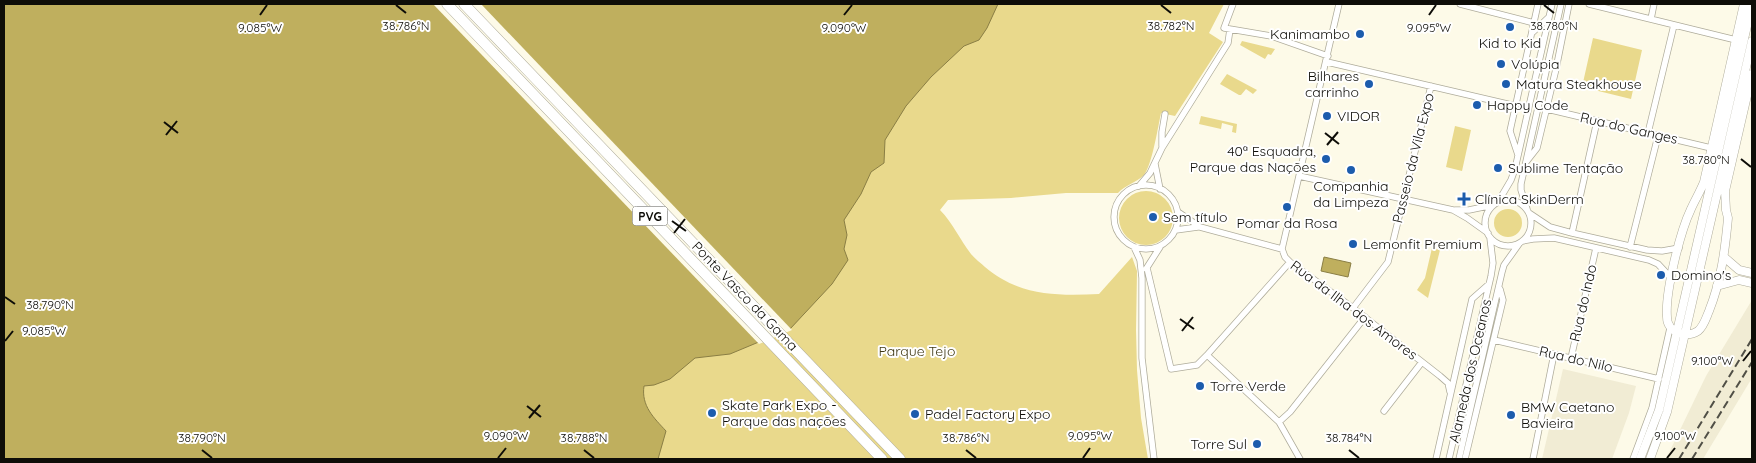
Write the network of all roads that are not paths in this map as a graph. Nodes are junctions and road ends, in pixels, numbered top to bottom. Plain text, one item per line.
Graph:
1 (447, 4) edge
2 (464, 4) edge
3 (1233, 4) edge
4 (1339, 4) edge
5 (1460, 4) edge
6 (1538, 4) edge
7 (1552, 4) edge
8 (1561, 4) edge
9 (1569, 4) edge
10 (1589, 4) edge
11 (1654, 4) edge
12 (1744, 4) edge
13 (1752, 4) edge
14 (1549, 16) junction
15 (1651, 19) junction
16 (1534, 23) junction
17 (1674, 25) junction
18 (1230, 29) junction
19 (1532, 33) junction
20 (1736, 40) junction
21 (1752, 41) edge
22 (1327, 59) junction
23 (1752, 74) edge
24 (1431, 86) junction
25 (1516, 106) junction
26 (1546, 109) junction
27 (1165, 114) dead end
28 (1597, 121) junction
29 (1648, 133) junction
30 (1658, 136) junction
31 (1162, 148) junction
32 (1712, 148) junction
33 (1518, 156) junction
34 (1525, 163) junction
35 (1155, 164) junction
36 (1299, 176) junction
37 (1137, 187) junction
38 (1160, 189) junction
39 (1707, 197) junction
40 (1404, 199) junction
41 (1716, 200) junction
42 (1496, 203) junction
43 (1695, 203) junction
44 (1453, 210) junction
45 (1726, 210) junction
46 (1528, 211) junction
47 (1178, 212) junction
48 (1200, 227) junction
49 (1176, 230) junction
50 (1572, 233) junction
51 (1489, 236) junction
52 (1521, 242) junction
53 (1160, 246) junction
54 (1630, 246) junction
55 (1134, 247) junction
56 (1596, 248) junction
57 (1679, 248) junction
58 (1282, 249) junction
59 (1724, 257) junction
60 (1290, 262) junction
61 (1147, 268) junction
62 (1752, 273) edge
63 (1142, 278) junction
64 (1672, 279) junction
65 (1490, 282) junction
66 (1752, 283) edge
67 (1499, 286) junction
68 (1717, 286) junction
69 (1353, 308) junction
70 (1365, 317) junction
71 (1673, 330) junction
72 (1685, 335) junction
73 (1494, 340) junction
74 (1554, 354) junction
75 (1207, 355) junction
76 (1571, 358) junction
77 (1422, 362) junction
78 (1455, 370) junction
79 (1440, 376) junction
80 (1659, 378) junction
81 (1450, 392) junction
82 (1384, 411) dead end
83 (1279, 422) junction
84 (882, 459) edge
85 (900, 459) edge
86 (1154, 459) edge
87 (1300, 459) edge
88 (1436, 459) edge
89 (1449, 459) edge
90 (1459, 459) edge
91 (1465, 459) edge
92 (1533, 459) edge
93 (1633, 459) edge
94 (1640, 459) edge
95 (1650, 459) edge

1 - 84 highway, Ponte Vasco da Gama / PVG
2 - 85 highway, Ponte Vasco da Gama / PVG
3 - 18 street
4 - 22 street, Rua da Ilha dos Amores
5 - 16 street
6 - 16 street
7 - 14 street
8 - 34 street
9 - 26 street
10 - 15 street
11 - 15 street
12 - 20 main road
13 - 39 main road
14 - 19 street
14 - 33 street
15 - 17 street
16 - 19 street
17 - 20 street
17 - 29 street
18 - 22 street
18 - 31 street
19 - 25 street
20 - 32 main road
21 - 41 main road
22 - 24 street
22 - 36 street, Rua da Ilha dos Amores
23 - 45 main road
24 - 25 street
24 - 40 street, Passeio da Vila Expo
25 - 33 street
26 - 28 street, Rua do Ganges
26 - 34 street
27 - 31 street
28 - 29 street, Rua do Ganges
28 - 50 street
29 - 30 street, Rua do Ganges
30 - 32 street, Rua do Ganges
30 - 54 street
31 - 35 street
32 - 43 main road
33 - 42 street
34 - 46 street
35 - 37 street
35 - 38 street
36 - 40 street
36 - 58 street, Rua da Ilha dos Amores
37 - 38 street
37 - 55 street
38 - 47 street
39 - 41 main road
39 - 43 main road
39 - 71 main road
40 - 44 street
40 - 69 street, Passeio da Vila Expo
41 - 45 main road
41 - 72 main road
42 - 44 street
42 - 46 street
42 - 51 street
43 - 57 main road
44 - 51 street
45 - 59 main road
46 - 50 street
46 - 52 street
47 - 48 street
47 - 49 street
48 - 49 street
48 - 58 street
49 - 53 street
50 - 54 street
51 - 52 street
51 - 65 street, Alameda dos Oceanos
52 - 56 street
52 - 67 street, Alameda dos Oceanos
53 - 55 street
53 - 61 street
54 - 57 street
55 - 63 street
56 - 64 street
56 - 76 street, Rua do Indo
57 - 64 main road
58 - 60 street, Rua da Ilha dos Amores
59 - 62 main road
59 - 68 main road
60 - 69 street, Rua da Ilha dos Amores
60 - 75 street
61 - 63 street
61 - 75 street
63 - 86 street
64 - 71 main road
65 - 78 street, Alameda dos Oceanos
65 - 89 street, Alameda dos Oceanos
66 - 68 main road
67 - 73 street, Alameda dos Oceanos
67 - 90 street, Alameda dos Oceanos
68 - 72 main road
69 - 70 street, Rua da Ilha dos Amores
70 - 77 street, Rua da Ilha dos Amores
70 - 83 street
71 - 72 main road
71 - 80 street
71 - 94 main road
72 - 95 main road
73 - 74 street, Rua do Nilo
73 - 91 street, Alameda dos Oceanos
74 - 76 street, Rua do Nilo
74 - 92 street
75 - 83 street
76 - 80 street, Rua do Nilo
77 - 79 street, Rua da Ilha dos Amores
77 - 82 street
78 - 79 street
78 - 81 street, Alameda dos Oceanos
79 - 81 street, Rua da Ilha dos Amores
80 - 93 street
81 - 88 street, Alameda dos Oceanos
83 - 87 street

